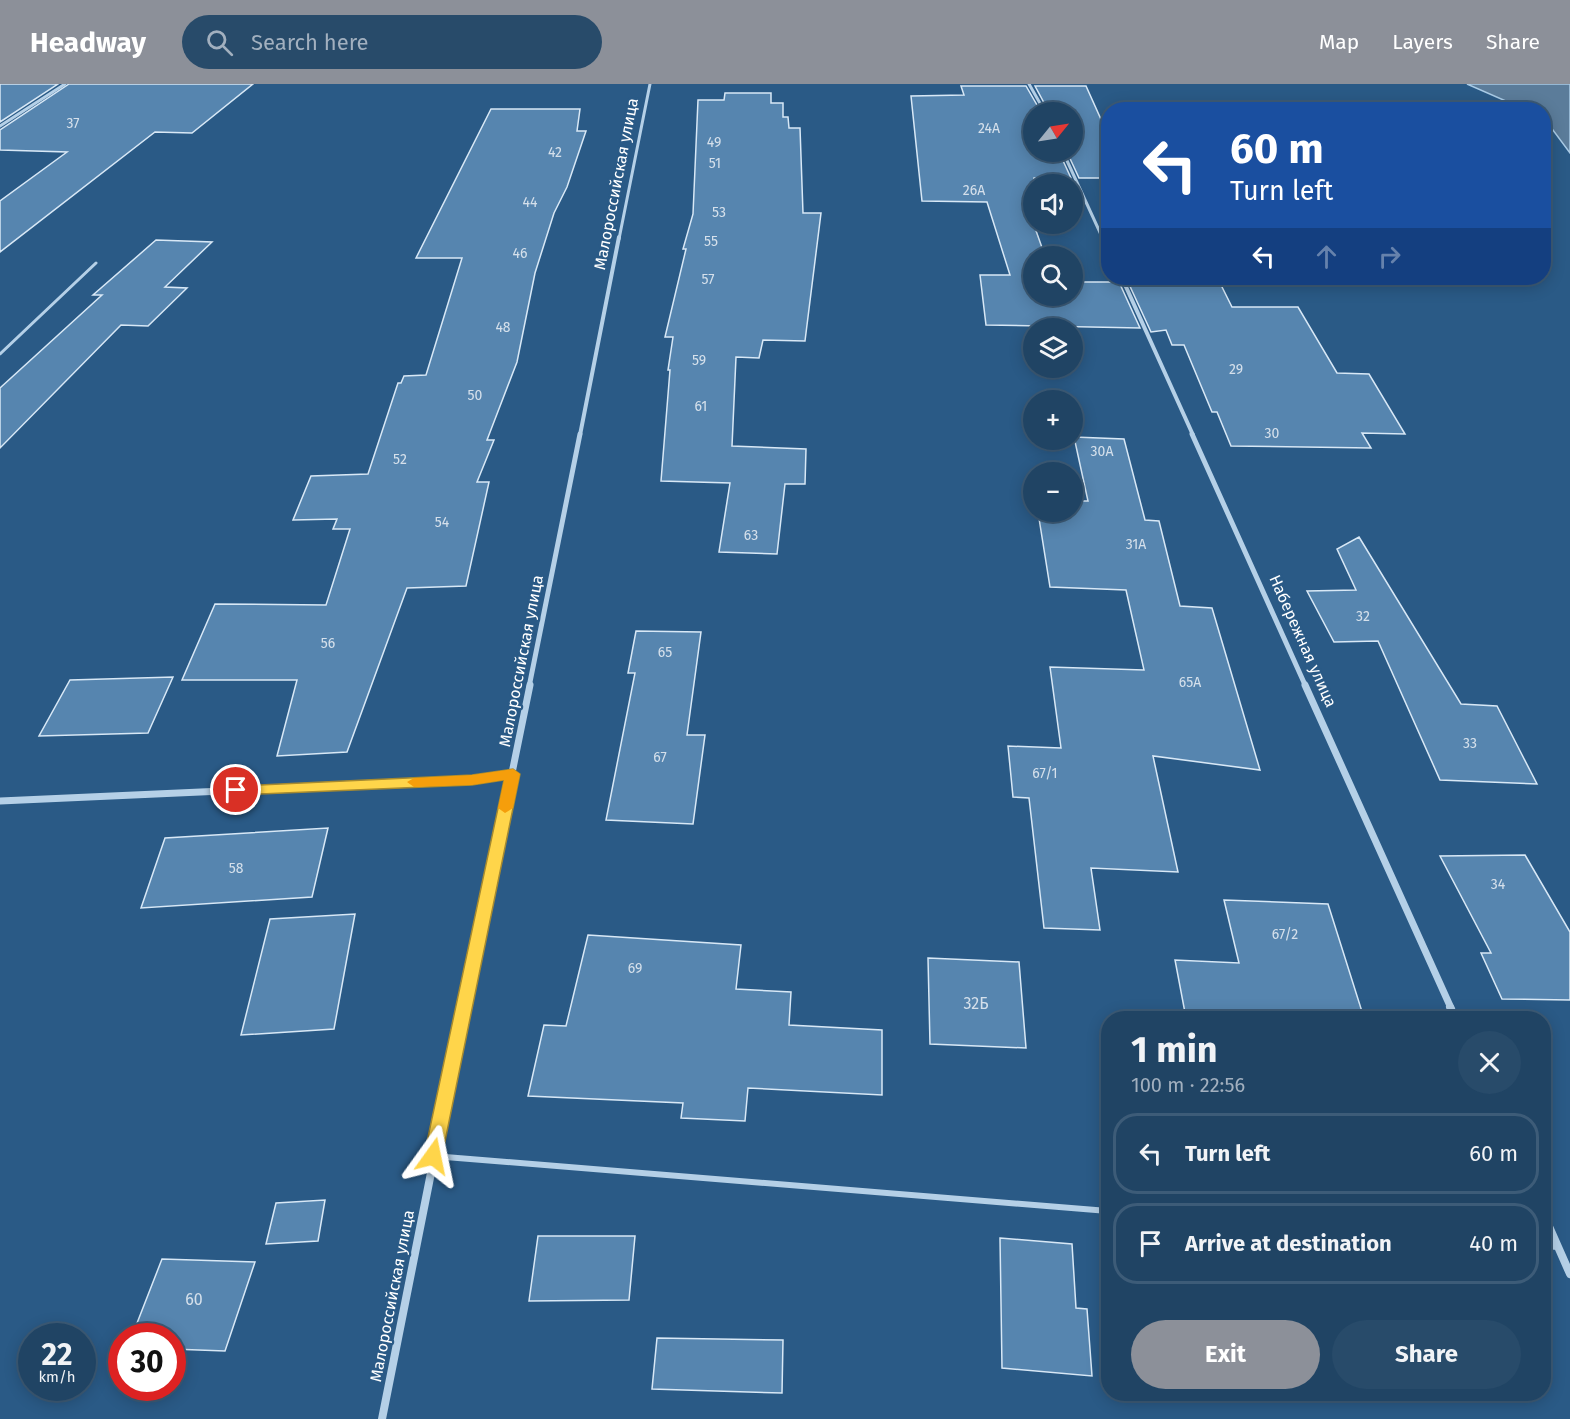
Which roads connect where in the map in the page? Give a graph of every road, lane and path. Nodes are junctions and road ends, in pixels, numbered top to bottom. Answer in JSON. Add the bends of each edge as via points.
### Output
{"nodes":[{"id":1,"x":65,"y":84,"type":"edge"},
{"id":2,"x":650,"y":84,"type":"edge"},
{"id":3,"x":1029,"y":84,"type":"edge"},
{"id":4,"x":1039,"y":102,"type":"edge"},
{"id":5,"x":0,"y":126,"type":"edge"},
{"id":6,"x":1068,"y":162,"type":"edge"},
{"id":7,"x":1101,"y":234,"type":"edge"},
{"id":8,"x":96,"y":263,"type":"dead end"},
{"id":9,"x":1125,"y":285,"type":"edge"},
{"id":10,"x":0,"y":354,"type":"edge"},
{"id":11,"x":513,"y":774,"type":"junction"},
{"id":12,"x":0,"y":801,"type":"edge"},
{"id":13,"x":1452,"y":1011,"type":"edge"},
{"id":14,"x":433,"y":1156,"type":"junction"},
{"id":15,"x":1101,"y":1210,"type":"edge"},
{"id":16,"x":1551,"y":1231,"type":"edge"},
{"id":17,"x":1551,"y":1246,"type":"edge"},
{"id":18,"x":1558,"y":1247,"type":"junction"},
{"id":19,"x":1570,"y":1274,"type":"edge"},
{"id":20,"x":382,"y":1419,"type":"edge"}],
"edges":[{"from":1,"to":5,"type":"street"},
{"from":2,"to":11,"type":"street","name":"Малороссийская улица"},
{"from":3,"to":4,"type":"street"},
{"from":6,"to":7,"type":"street"},
{"from":8,"to":10,"type":"lane"},
{"from":9,"to":13,"type":"street","name":"Набережная улица"},
{"from":11,"to":12,"type":"street","via":[[472,780]]},
{"from":11,"to":14,"type":"street","name":"Малороссийская улица"},
{"from":14,"to":15,"type":"lane"},
{"from":14,"to":20,"type":"street","name":"Малороссийская улица"},
{"from":16,"to":18,"type":"street"},
{"from":17,"to":18,"type":"lane"},
{"from":18,"to":19,"type":"street"}]}
